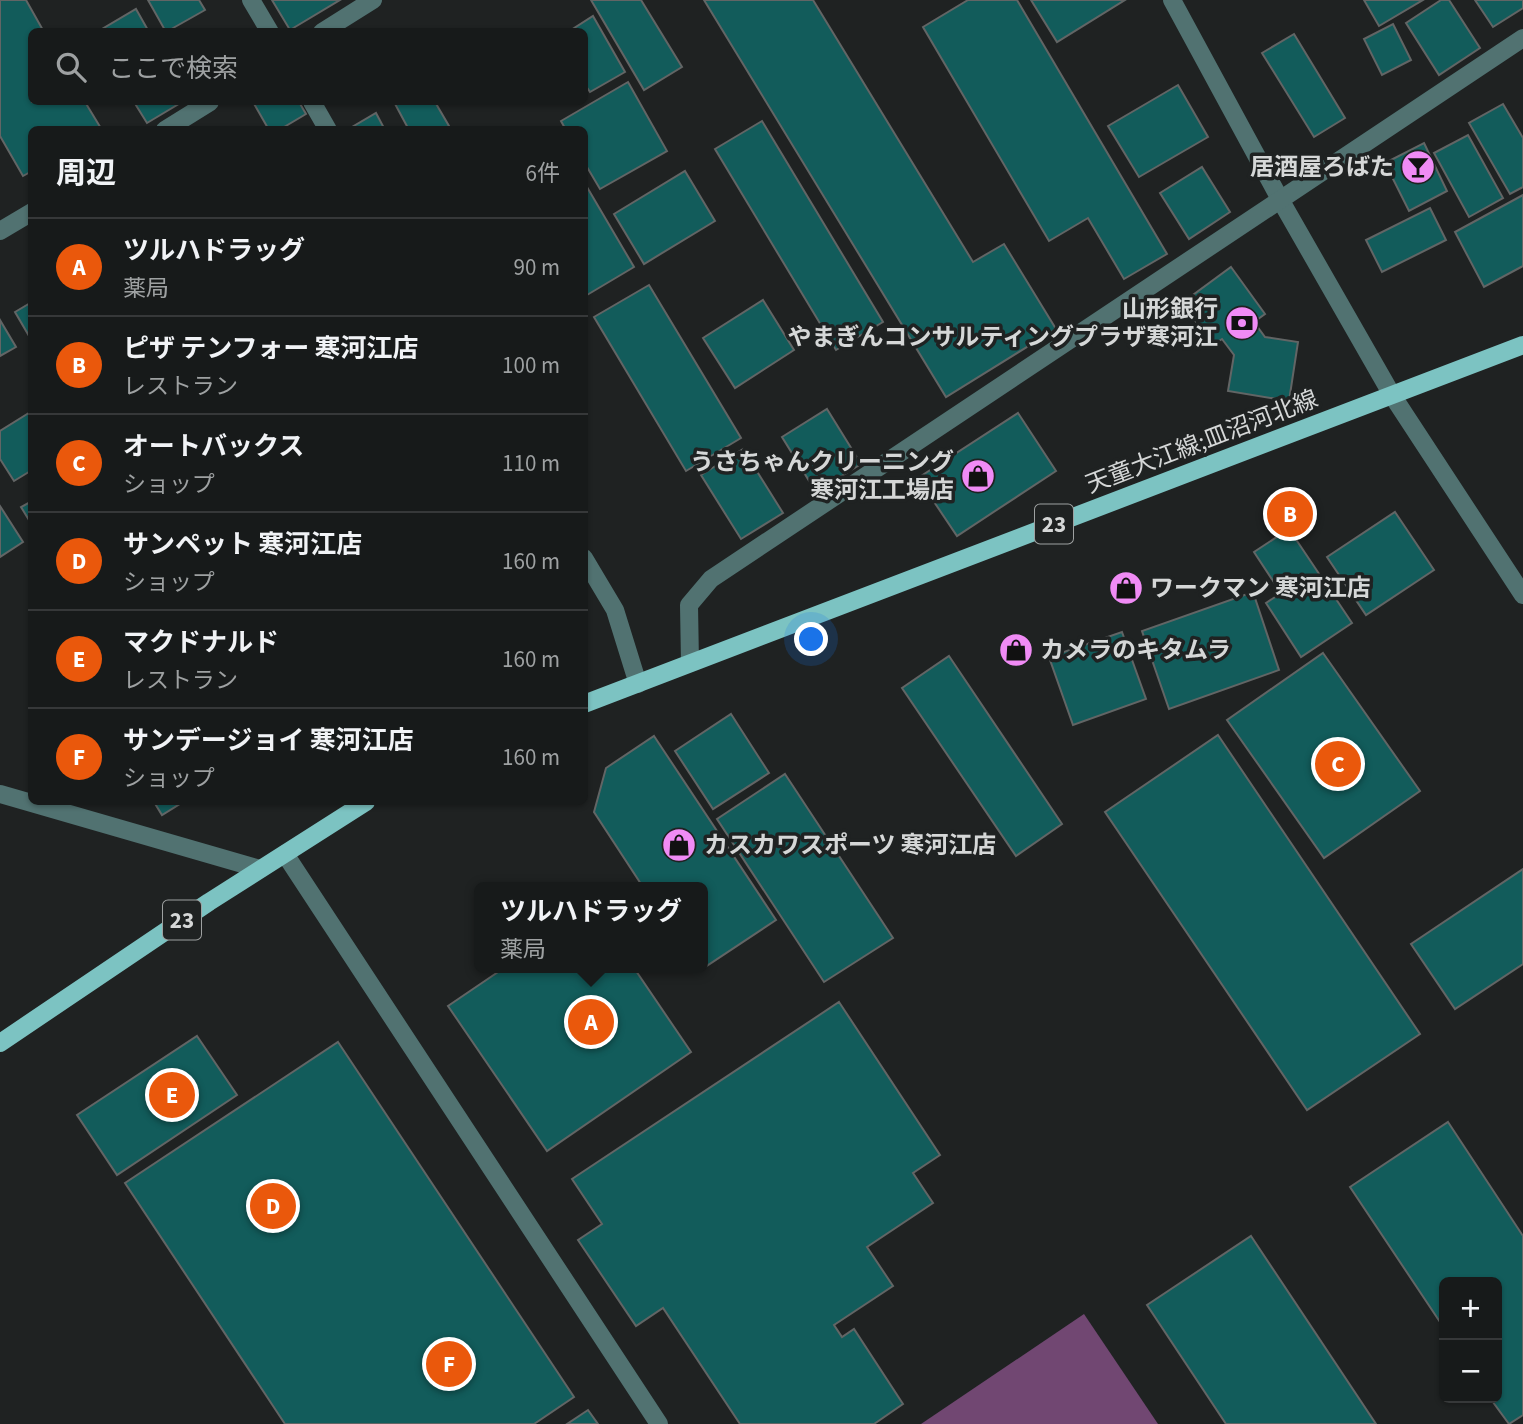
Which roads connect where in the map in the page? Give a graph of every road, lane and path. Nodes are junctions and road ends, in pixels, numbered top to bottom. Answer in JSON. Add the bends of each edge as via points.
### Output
{"nodes":[{"id":1,"x":251,"y":0,"type":"edge"},
{"id":2,"x":372,"y":0,"type":"edge"},
{"id":3,"x":1172,"y":0,"type":"edge"},
{"id":4,"x":268,"y":28,"type":"edge"},
{"id":5,"x":328,"y":28,"type":"edge"},
{"id":6,"x":1523,"y":37,"type":"edge"},
{"id":7,"x":205,"y":105,"type":"edge"},
{"id":8,"x":314,"y":105,"type":"edge"},
{"id":9,"x":171,"y":126,"type":"edge"},
{"id":10,"x":326,"y":126,"type":"edge"},
{"id":11,"x":1281,"y":201,"type":"junction"},
{"id":12,"x":28,"y":214,"type":"edge"},
{"id":13,"x":0,"y":231,"type":"edge"},
{"id":14,"x":1523,"y":345,"type":"edge"},
{"id":15,"x":1392,"y":395,"type":"junction"},
{"id":16,"x":588,"y":565,"type":"edge"},
{"id":17,"x":1523,"y":595,"type":"edge"},
{"id":18,"x":690,"y":663,"type":"junction"},
{"id":19,"x":638,"y":684,"type":"junction"},
{"id":20,"x":588,"y":703,"type":"edge"},
{"id":21,"x":0,"y":794,"type":"edge"},
{"id":22,"x":28,"y":802,"type":"edge"},
{"id":23,"x":38,"y":805,"type":"edge"},
{"id":24,"x":361,"y":805,"type":"edge"},
{"id":25,"x":285,"y":853,"type":"junction"},
{"id":26,"x":260,"y":869,"type":"junction"},
{"id":27,"x":0,"y":1042,"type":"edge"},
{"id":28,"x":659,"y":1424,"type":"edge"}],
"edges":[{"from":1,"to":4,"type":"street"},
{"from":2,"to":5,"type":"street"},
{"from":3,"to":11,"type":"street"},
{"from":6,"to":11,"type":"street"},
{"from":7,"to":9,"type":"street"},
{"from":8,"to":10,"type":"street"},
{"from":11,"to":15,"type":"street"},
{"from":11,"to":18,"type":"street","via":[[711,579],[689,605]]},
{"from":12,"to":13,"type":"street"},
{"from":14,"to":15,"type":"main road","name":"天童大江線;皿沼河北線","number":"23"},
{"from":15,"to":17,"type":"street"},
{"from":15,"to":18,"type":"main road","name":"天童大江線;皿沼河北線","number":"23"},
{"from":16,"to":19,"type":"street","via":[[615,610]]},
{"from":18,"to":19,"type":"main road","name":"天童大江線;皿沼河北線","number":"23"},
{"from":19,"to":20,"type":"main road","name":"天童大江線;皿沼河北線","number":"23"},
{"from":21,"to":22,"type":"street"},
{"from":23,"to":26,"type":"street"},
{"from":24,"to":25,"type":"main road","number":"23"},
{"from":25,"to":26,"type":"main road","number":"23"},
{"from":25,"to":28,"type":"street"},
{"from":26,"to":27,"type":"main road","number":"23"}]}
